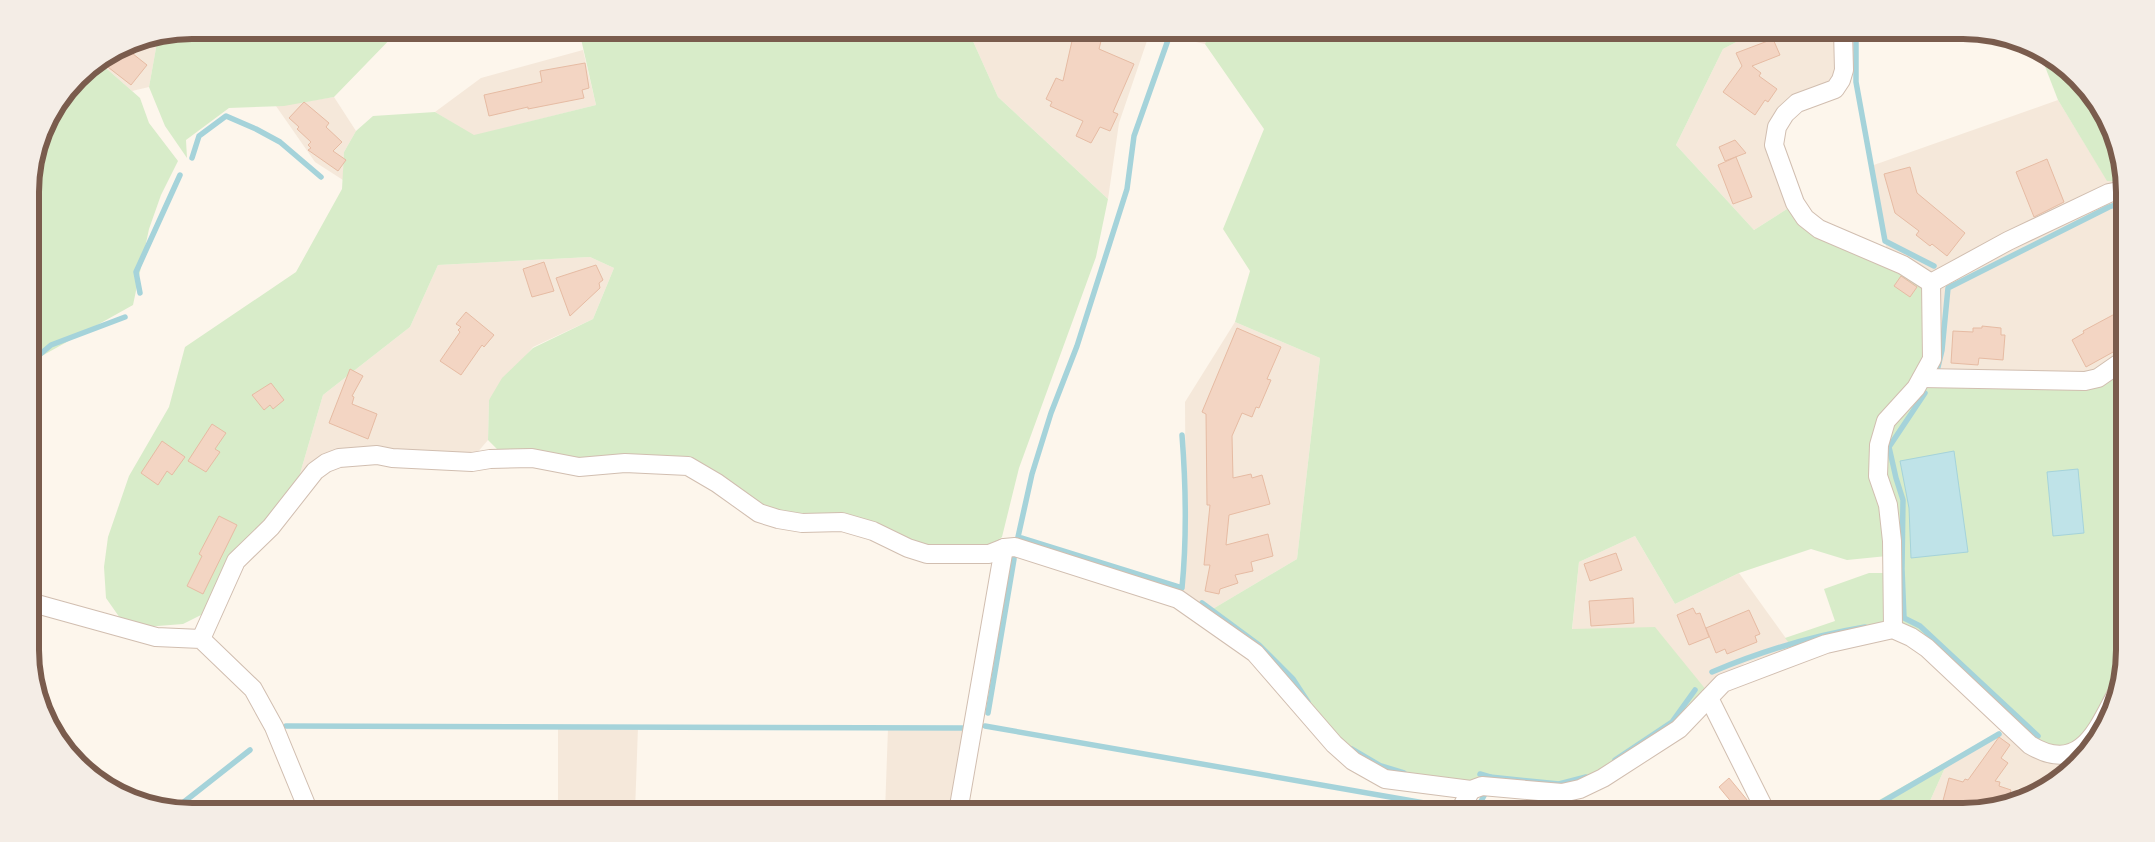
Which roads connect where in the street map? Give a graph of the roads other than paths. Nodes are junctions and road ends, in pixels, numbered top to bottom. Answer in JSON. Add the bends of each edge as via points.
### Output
{"nodes":[{"id":1,"x":1843,"y":39,"type":"edge"},
{"id":2,"x":2116,"y":192,"type":"edge"},
{"id":3,"x":1931,"y":283,"type":"junction"},
{"id":4,"x":2116,"y":366,"type":"edge"},
{"id":5,"x":1922,"y":378,"type":"junction"},
{"id":6,"x":1004,"y":548,"type":"junction"},
{"id":7,"x":39,"y":605,"type":"edge"},
{"id":8,"x":1893,"y":629,"type":"junction"},
{"id":9,"x":201,"y":639,"type":"junction"},
{"id":10,"x":1709,"y":698,"type":"junction"},
{"id":11,"x":2079,"y":749,"type":"edge"},
{"id":12,"x":1482,"y":788,"type":"junction"},
{"id":13,"x":305,"y":803,"type":"edge"},
{"id":14,"x":960,"y":803,"type":"edge"},
{"id":15,"x":1468,"y":803,"type":"edge"},
{"id":16,"x":1762,"y":803,"type":"edge"}],
"edges":[{"from":1,"to":3,"type":"street","via":[[1841,80],[1835,89],[1797,103],[1785,114],[1777,127],[1774,145],[1795,203],[1805,218],[1819,229],[1903,265]]},
{"from":2,"to":3,"type":"street","via":[[2008,241]]},
{"from":3,"to":5,"type":"street","via":[[1932,359]]},
{"from":4,"to":5,"type":"street","via":[[2098,378],[2085,381]]},
{"from":5,"to":8,"type":"street","via":[[1886,422],[1879,445],[1878,476],[1888,506],[1892,541]]},
{"from":6,"to":9,"type":"street","via":[[989,554],[927,554],[842,522],[802,523],[778,519],[758,513],[688,466],[625,463],[579,467],[532,458],[472,462],[377,455],[339,458],[315,471],[271,527],[236,561]]},
{"from":6,"to":12,"type":"street","via":[[1015,547],[1178,599],[1256,653],[1334,744],[1353,761],[1385,779]]},
{"from":6,"to":14,"type":"street"},
{"from":7,"to":9,"type":"street","via":[[156,637]]},
{"from":8,"to":10,"type":"street","via":[[1826,644],[1723,682]]},
{"from":8,"to":11,"type":"street","via":[[1927,648],[2030,745],[2043,753],[2069,756]]},
{"from":9,"to":13,"type":"street","via":[[253,689],[274,727]]},
{"from":10,"to":12,"type":"street","via":[[1680,729],[1603,778],[1580,788],[1562,793]]},
{"from":10,"to":16,"type":"street"},
{"from":12,"to":15,"type":"street"}]}
